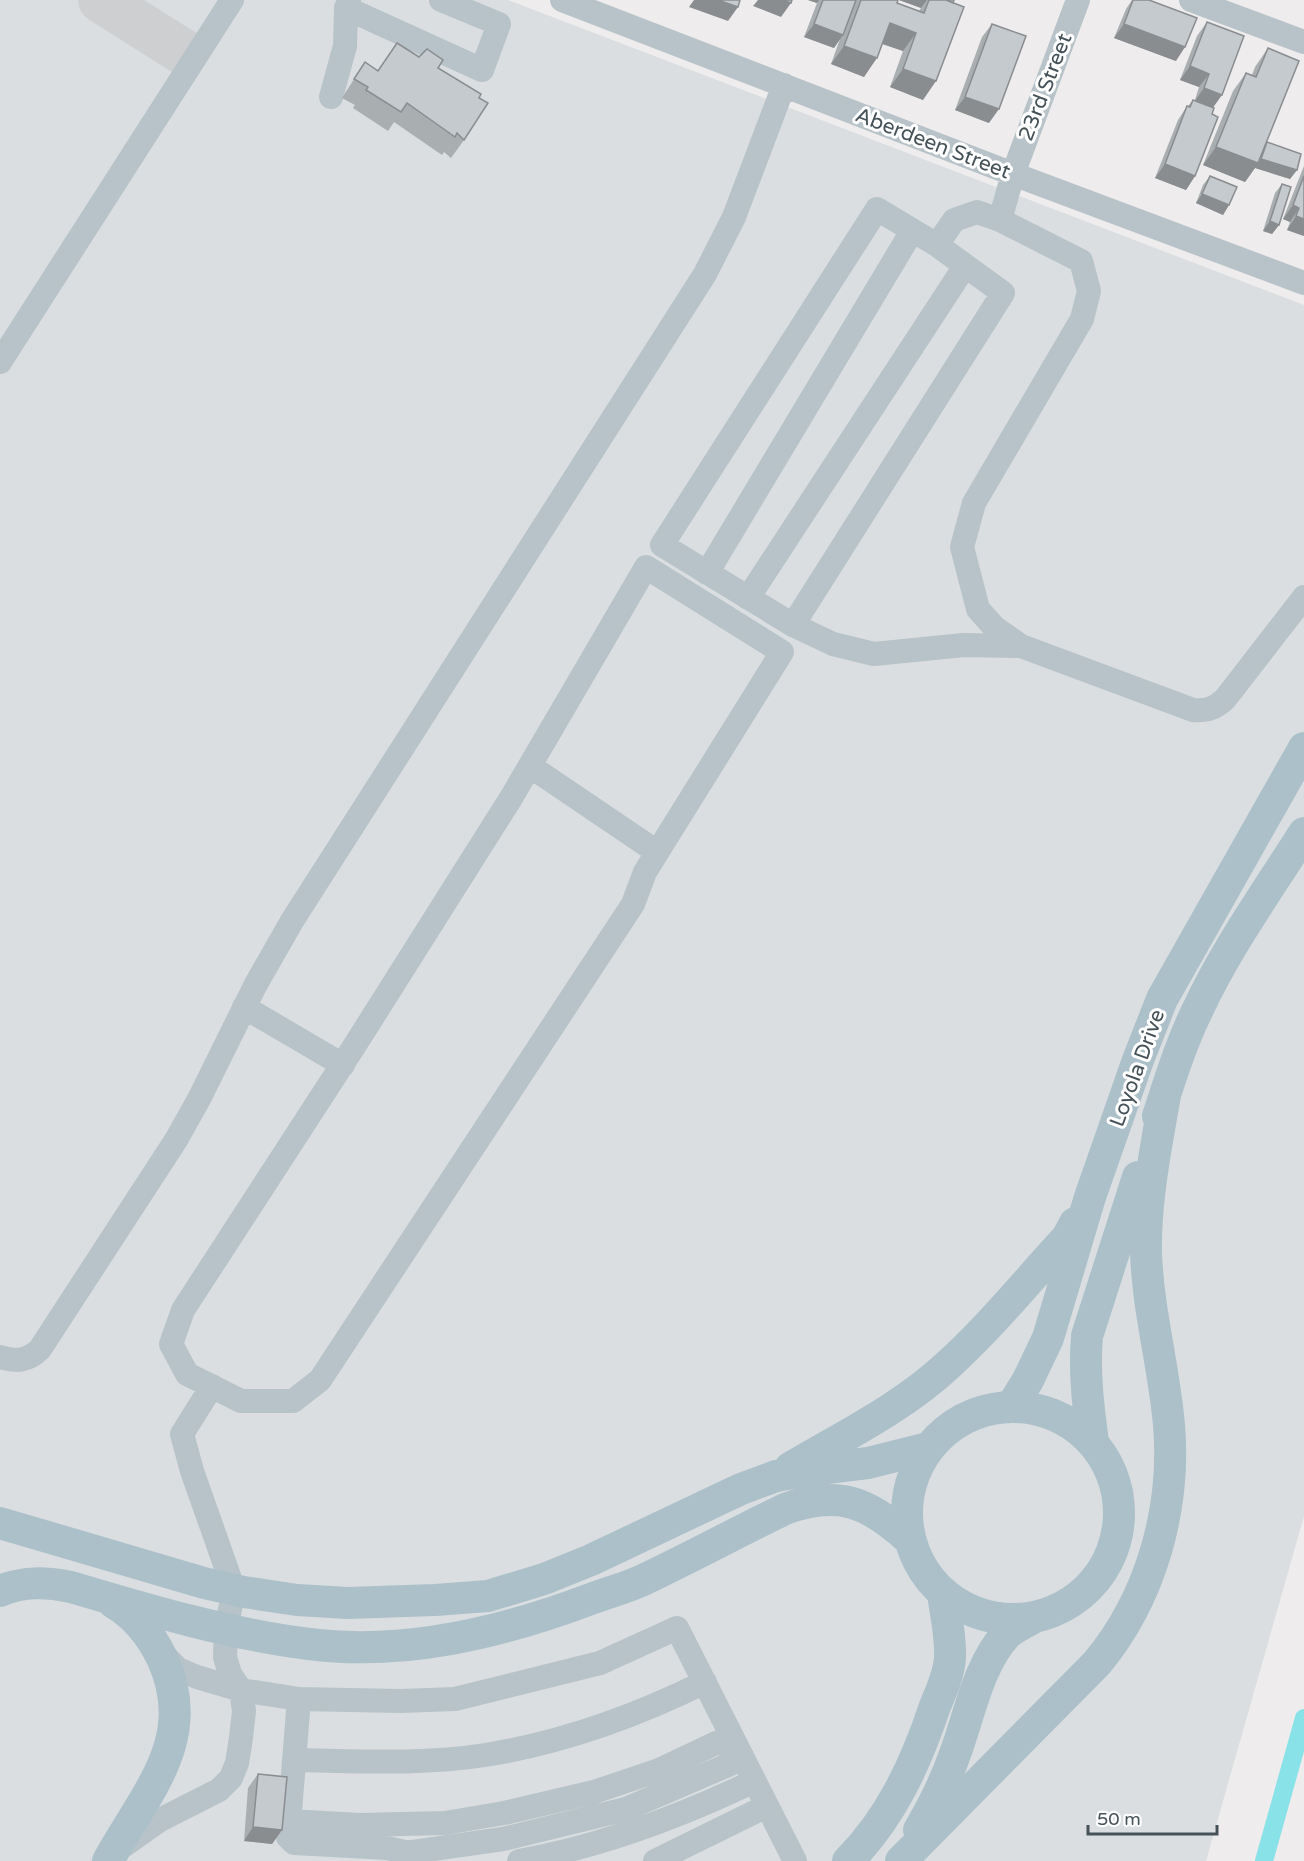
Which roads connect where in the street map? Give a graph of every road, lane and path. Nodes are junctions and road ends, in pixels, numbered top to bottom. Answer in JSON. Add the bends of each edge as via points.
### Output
{"nodes":[{"id":1,"x":232,"y":0,"type":"edge"},
{"id":2,"x":441,"y":0,"type":"edge"},
{"id":3,"x":562,"y":0,"type":"edge"},
{"id":4,"x":1078,"y":0,"type":"edge"},
{"id":5,"x":1191,"y":0,"type":"edge"},
{"id":6,"x":347,"y":4,"type":"edge"},
{"id":7,"x":1304,"y":42,"type":"edge"},
{"id":8,"x":784,"y":86,"type":"junction"},
{"id":9,"x":331,"y":97,"type":"dead end"},
{"id":10,"x":1013,"y":174,"type":"junction"},
{"id":11,"x":1000,"y":220,"type":"junction"},
{"id":12,"x":912,"y":231,"type":"junction"},
{"id":13,"x":937,"y":245,"type":"junction"},
{"id":14,"x":965,"y":266,"type":"junction"},
{"id":15,"x":1304,"y":283,"type":"edge"},
{"id":16,"x":0,"y":362,"type":"edge"},
{"id":17,"x":707,"y":573,"type":"junction"},
{"id":18,"x":748,"y":597,"type":"junction"},
{"id":19,"x":1304,"y":597,"type":"edge"},
{"id":20,"x":794,"y":624,"type":"junction"},
{"id":21,"x":1021,"y":646,"type":"junction"},
{"id":22,"x":1304,"y":748,"type":"edge"},
{"id":23,"x":530,"y":766,"type":"junction"},
{"id":24,"x":1304,"y":832,"type":"edge"},
{"id":25,"x":657,"y":852,"type":"junction"},
{"id":26,"x":244,"y":1007,"type":"junction"},
{"id":27,"x":343,"y":1065,"type":"junction"},
{"id":28,"x":1165,"y":1095,"type":"junction"},
{"id":29,"x":1090,"y":1197,"type":"junction"},
{"id":30,"x":0,"y":1357,"type":"edge"},
{"id":31,"x":212,"y":1386,"type":"junction"},
{"id":32,"x":1012,"y":1406,"type":"junction"},
{"id":33,"x":1093,"y":1442,"type":"junction"},
{"id":34,"x":928,"y":1448,"type":"junction"},
{"id":35,"x":776,"y":1476,"type":"junction"},
{"id":36,"x":0,"y":1523,"type":"edge"},
{"id":37,"x":910,"y":1540,"type":"junction"},
{"id":38,"x":234,"y":1590,"type":"junction"},
{"id":39,"x":0,"y":1591,"type":"edge"},
{"id":40,"x":943,"y":1594,"type":"junction"},
{"id":41,"x":100,"y":1596,"type":"junction"},
{"id":42,"x":1033,"y":1618,"type":"junction"},
{"id":43,"x":226,"y":1629,"type":"junction"},
{"id":44,"x":157,"y":1648,"type":"junction"},
{"id":45,"x":705,"y":1682,"type":"junction"},
{"id":46,"x":241,"y":1690,"type":"junction"},
{"id":47,"x":299,"y":1699,"type":"junction"},
{"id":48,"x":294,"y":1760,"type":"junction"},
{"id":49,"x":735,"y":1762,"type":"junction"},
{"id":50,"x":746,"y":1785,"type":"junction"},
{"id":51,"x":763,"y":1809,"type":"junction"},
{"id":52,"x":289,"y":1821,"type":"junction"},
{"id":53,"x":406,"y":1853,"type":"junction"},
{"id":54,"x":109,"y":1858,"type":"edge"},
{"id":55,"x":652,"y":1860,"type":"edge"},
{"id":56,"x":440,"y":1861,"type":"edge"},
{"id":57,"x":519,"y":1861,"type":"edge"},
{"id":58,"x":795,"y":1861,"type":"edge"},
{"id":59,"x":849,"y":1861,"type":"edge"},
{"id":60,"x":900,"y":1861,"type":"edge"}],
"edges":[{"from":1,"to":16,"type":"street"},
{"from":2,"to":6,"type":"street","via":[[499,24],[482,70]]},
{"from":3,"to":8,"type":"street","name":"Aberdeen Street"},
{"from":4,"to":10,"type":"street","name":"23rd Street"},
{"from":5,"to":7,"type":"street"},
{"from":6,"to":9,"type":"street","via":[[345,46]]},
{"from":8,"to":10,"type":"street","name":"Aberdeen Street"},
{"from":8,"to":26,"type":"street","via":[[734,217],[705,274],[292,921]]},
{"from":10,"to":11,"type":"street","name":"23rd Street"},
{"from":10,"to":15,"type":"street","name":"Aberdeen Street"},
{"from":11,"to":13,"type":"street","via":[[977,212],[954,220]]},
{"from":11,"to":21,"type":"street","via":[[1081,261],[1089,291],[1082,318],[974,503],[962,547],[978,609],[994,627]]},
{"from":12,"to":13,"type":"street"},
{"from":12,"to":17,"type":"street"},
{"from":12,"to":17,"type":"street","via":[[877,209],[662,545]]},
{"from":13,"to":14,"type":"street"},
{"from":14,"to":18,"type":"street"},
{"from":14,"to":20,"type":"street","via":[[1004,293]]},
{"from":17,"to":18,"type":"street"},
{"from":18,"to":20,"type":"street"},
{"from":19,"to":21,"type":"street","via":[[1225,699],[1204,711]]},
{"from":20,"to":21,"type":"street","via":[[833,644],[874,654],[964,645]]},
{"from":22,"to":29,"type":"main road","name":"Loyola Drive","via":[[1162,999]]},
{"from":23,"to":25,"type":"street"},
{"from":23,"to":25,"type":"street","via":[[646,567],[782,652]]},
{"from":23,"to":27,"type":"street"},
{"from":24,"to":28,"type":"main road","name":"Loyola Drive","via":[[1198,1008]]},
{"from":25,"to":31,"type":"street","via":[[633,904],[320,1380],[293,1401],[241,1401]]},
{"from":26,"to":27,"type":"street"},
{"from":26,"to":30,"type":"street","via":[[223,1055],[176,1140],[40,1349],[31,1358],[13,1361]]},
{"from":27,"to":31,"type":"street","via":[[183,1310],[171,1344],[187,1374]]},
{"from":28,"to":33,"type":"main road","name":"Loyola Drive","via":[[1087,1336],[1086,1397]]},
{"from":28,"to":60,"type":"main road","via":[[1149,1192],[1146,1253],[1168,1424],[1169,1485],[1149,1572],[1125,1622],[1102,1656]]},
{"from":29,"to":32,"type":"main road","name":"Loyola Drive","via":[[1048,1338],[1034,1371]]},
{"from":29,"to":35,"type":"main road","via":[[1067,1238],[947,1366],[899,1404]]},
{"from":31,"to":38,"type":"street","via":[[182,1434]]},
{"from":32,"to":33,"type":"main road","via":[[1042,1410],[1070,1422]]},
{"from":32,"to":34,"type":"main road","via":[[980,1411],[952,1426]]},
{"from":33,"to":42,"type":"main road","via":[[1111,1468],[1119,1499],[1119,1532],[1108,1562],[1089,1588],[1064,1608]]},
{"from":34,"to":35,"type":"main road","via":[[868,1463]]},
{"from":34,"to":37,"type":"main road","via":[[913,1476],[907,1508]]},
{"from":35,"to":38,"type":"main road","via":[[544,1580],[488,1596],[348,1603]]},
{"from":36,"to":38,"type":"main road"},
{"from":37,"to":40,"type":"main road","via":[[922,1570]]},
{"from":37,"to":43,"type":"main road","via":[[875,1512],[856,1504],[813,1500],[785,1509],[642,1580],[533,1619],[471,1636],[342,1647]]},
{"from":38,"to":43,"type":"street"},
{"from":39,"to":41,"type":"main road","via":[[48,1583]]},
{"from":40,"to":42,"type":"main road","via":[[970,1611],[1001,1620]]},
{"from":40,"to":59,"type":"main road","via":[[950,1659],[926,1734],[902,1788]]},
{"from":41,"to":43,"type":"main road"},
{"from":41,"to":44,"type":"main road","via":[[127,1611]]},
{"from":42,"to":60,"type":"main road","via":[[1007,1634],[996,1648],[940,1791]]},
{"from":43,"to":46,"type":"street","via":[[227,1666]]},
{"from":44,"to":46,"type":"street","via":[[178,1669]]},
{"from":44,"to":54,"type":"main road","via":[[171,1677],[176,1725],[143,1804]]},
{"from":45,"to":47,"type":"street","via":[[677,1628],[600,1663],[455,1699]]},
{"from":45,"to":48,"type":"street","via":[[665,1702],[554,1740],[484,1755],[402,1762]]},
{"from":45,"to":51,"type":"street"},
{"from":46,"to":47,"type":"street"},
{"from":46,"to":54,"type":"street","via":[[241,1738],[231,1778],[219,1790],[138,1834]]},
{"from":47,"to":48,"type":"street"},
{"from":48,"to":52,"type":"street"},
{"from":49,"to":50,"type":"street"},
{"from":49,"to":52,"type":"street","via":[[728,1746],[716,1743],[659,1770],[594,1792],[445,1822],[360,1825]]},
{"from":49,"to":53,"type":"street","via":[[626,1809],[503,1839]]},
{"from":50,"to":51,"type":"street"},
{"from":50,"to":57,"type":"street","via":[[694,1810],[631,1833]]},
{"from":51,"to":55,"type":"street"},
{"from":51,"to":58,"type":"street"},
{"from":52,"to":53,"type":"street","via":[[288,1837],[294,1843],[387,1848]]},
{"from":53,"to":56,"type":"street"}]}
